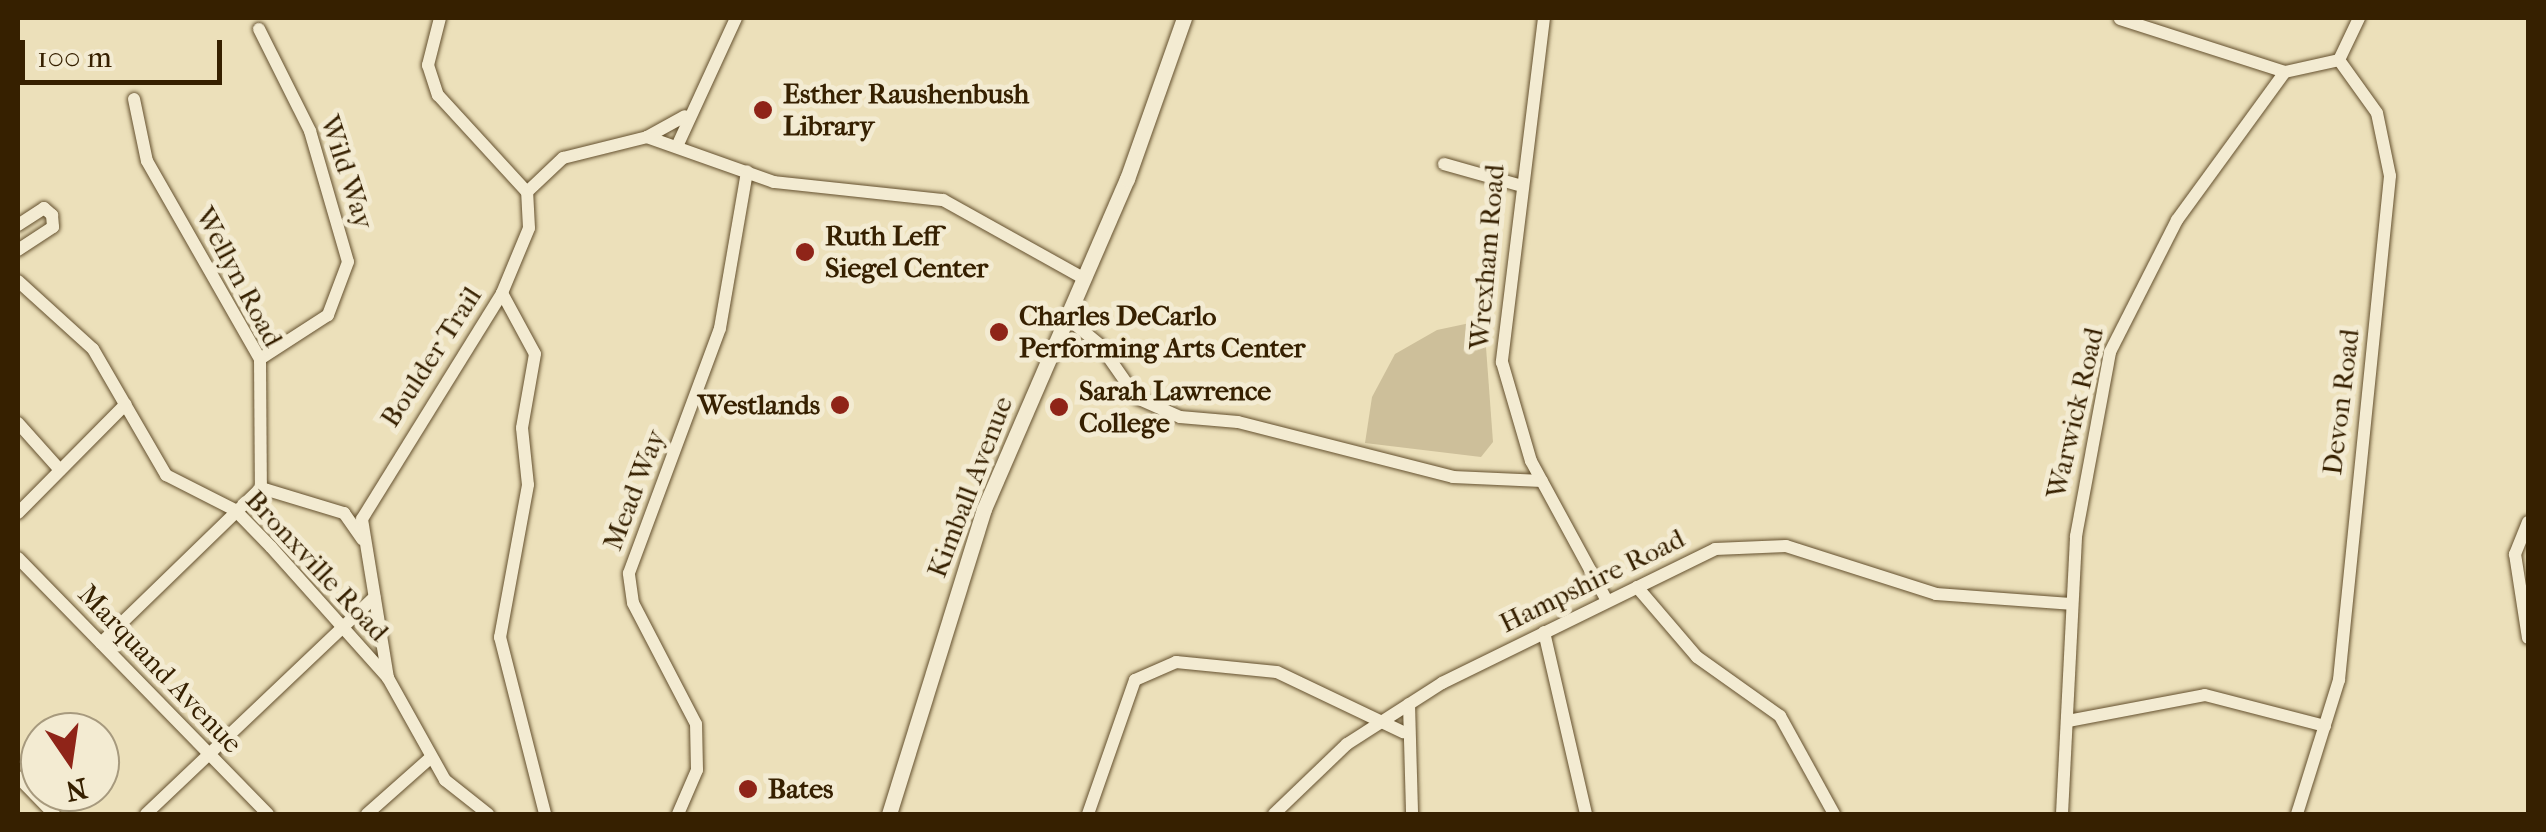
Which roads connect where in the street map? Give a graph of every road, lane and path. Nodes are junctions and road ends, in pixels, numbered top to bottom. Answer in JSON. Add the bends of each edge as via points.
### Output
{"nodes":[{"id":1,"x":440,"y":18,"type":"edge"},
{"id":2,"x":736,"y":18,"type":"edge"},
{"id":3,"x":1184,"y":18,"type":"edge"},
{"id":4,"x":1544,"y":18,"type":"edge"},
{"id":5,"x":2120,"y":18,"type":"edge"},
{"id":6,"x":2360,"y":18,"type":"edge"},
{"id":7,"x":260,"y":29,"type":"dead end"},
{"id":8,"x":2338,"y":60,"type":"junction"},
{"id":9,"x":2285,"y":72,"type":"junction"},
{"id":10,"x":134,"y":99,"type":"dead end"},
{"id":11,"x":685,"y":116,"type":"junction"},
{"id":12,"x":648,"y":137,"type":"junction"},
{"id":13,"x":679,"y":142,"type":"junction"},
{"id":14,"x":1444,"y":164,"type":"dead end"},
{"id":15,"x":747,"y":170,"type":"junction"},
{"id":16,"x":1518,"y":185,"type":"junction"},
{"id":17,"x":527,"y":192,"type":"junction"},
{"id":18,"x":18,"y":225,"type":"edge"},
{"id":19,"x":18,"y":250,"type":"edge"},
{"id":20,"x":1084,"y":278,"type":"junction"},
{"id":21,"x":18,"y":281,"type":"edge"},
{"id":22,"x":502,"y":293,"type":"junction"},
{"id":23,"x":1066,"y":317,"type":"junction"},
{"id":24,"x":260,"y":359,"type":"junction"},
{"id":25,"x":126,"y":404,"type":"junction"},
{"id":26,"x":18,"y":423,"type":"edge"},
{"id":27,"x":60,"y":470,"type":"junction"},
{"id":28,"x":1542,"y":481,"type":"junction"},
{"id":29,"x":261,"y":488,"type":"junction"},
{"id":30,"x":236,"y":510,"type":"junction"},
{"id":31,"x":18,"y":512,"type":"edge"},
{"id":32,"x":2528,"y":522,"type":"edge"},
{"id":33,"x":372,"y":554,"type":"junction"},
{"id":34,"x":18,"y":558,"type":"edge"},
{"id":35,"x":1637,"y":587,"type":"junction"},
{"id":36,"x":375,"y":597,"type":"junction"},
{"id":37,"x":1606,"y":599,"type":"junction"},
{"id":38,"x":2072,"y":604,"type":"junction"},
{"id":39,"x":342,"y":628,"type":"junction"},
{"id":40,"x":1544,"y":632,"type":"junction"},
{"id":41,"x":2528,"y":638,"type":"edge"},
{"id":42,"x":101,"y":644,"type":"junction"},
{"id":43,"x":388,"y":678,"type":"junction"},
{"id":44,"x":1409,"y":704,"type":"junction"},
{"id":45,"x":1382,"y":720,"type":"junction"},
{"id":46,"x":2068,"y":721,"type":"junction"},
{"id":47,"x":2326,"y":726,"type":"junction"},
{"id":48,"x":1403,"y":732,"type":"junction"},
{"id":49,"x":208,"y":754,"type":"junction"},
{"id":50,"x":429,"y":760,"type":"junction"},
{"id":51,"x":18,"y":777,"type":"edge"},
{"id":52,"x":54,"y":814,"type":"edge"},
{"id":53,"x":146,"y":814,"type":"edge"},
{"id":54,"x":268,"y":814,"type":"edge"},
{"id":55,"x":367,"y":814,"type":"edge"},
{"id":56,"x":488,"y":814,"type":"edge"},
{"id":57,"x":545,"y":814,"type":"edge"},
{"id":58,"x":678,"y":814,"type":"edge"},
{"id":59,"x":890,"y":814,"type":"edge"},
{"id":60,"x":1088,"y":814,"type":"edge"},
{"id":61,"x":1274,"y":814,"type":"edge"},
{"id":62,"x":1412,"y":814,"type":"edge"},
{"id":63,"x":1586,"y":814,"type":"edge"},
{"id":64,"x":1834,"y":814,"type":"edge"},
{"id":65,"x":2062,"y":814,"type":"edge"},
{"id":66,"x":2297,"y":814,"type":"edge"}],
"edges":[{"from":1,"to":17,"type":"street","via":[[428,65],[438,95]]},
{"from":2,"to":11,"type":"street"},
{"from":3,"to":20,"type":"street","name":"Kimball Avenue"},
{"from":4,"to":16,"type":"street","name":"Wrexham Road"},
{"from":5,"to":9,"type":"street"},
{"from":6,"to":8,"type":"street"},
{"from":7,"to":24,"type":"street","name":"Wild Way","via":[[310,130],[348,262],[328,315]]},
{"from":8,"to":9,"type":"street"},
{"from":8,"to":47,"type":"street","name":"Devon Road","via":[[2378,113],[2390,207],[2339,680]]},
{"from":9,"to":38,"type":"street","name":"Warwick Road","via":[[2177,220],[2124,315],[2081,490]]},
{"from":10,"to":24,"type":"street","name":"Wellyn Road","via":[[147,161]]},
{"from":11,"to":12,"type":"street"},
{"from":11,"to":13,"type":"street"},
{"from":12,"to":13,"type":"street"},
{"from":12,"to":17,"type":"street","via":[[586,146]]},
{"from":13,"to":15,"type":"street"},
{"from":14,"to":16,"type":"street"},
{"from":15,"to":20,"type":"street","via":[[824,190],[943,200]]},
{"from":15,"to":58,"type":"street","name":"Mead Way","via":[[720,328],[629,572],[634,603],[696,724],[698,770]]},
{"from":16,"to":28,"type":"street","name":"Wrexham Road","via":[[1502,362]]},
{"from":17,"to":22,"type":"street","name":"Boulder Trail","via":[[528,228]]},
{"from":18,"to":19,"type":"street","via":[[44,208],[52,215],[52,227]]},
{"from":20,"to":23,"type":"street","name":"Kimball Avenue"},
{"from":21,"to":25,"type":"street","name":"Bronxville Road","via":[[94,348]]},
{"from":22,"to":33,"type":"street","name":"Boulder Trail","via":[[365,510]]},
{"from":22,"to":57,"type":"street","via":[[535,354],[522,428],[528,485],[500,637]]},
{"from":23,"to":28,"type":"street","via":[[1100,345],[1136,398],[1180,417],[1238,422],[1453,477]]},
{"from":23,"to":59,"type":"street","name":"Kimball Avenue","via":[[984,509]]},
{"from":24,"to":29,"type":"street","name":"Wellyn Road"},
{"from":25,"to":27,"type":"street"},
{"from":25,"to":30,"type":"street","name":"Bronxville Road","via":[[166,474]]},
{"from":26,"to":27,"type":"street"},
{"from":27,"to":31,"type":"street"},
{"from":28,"to":37,"type":"street","name":"Wrexham Road"},
{"from":29,"to":30,"type":"street"},
{"from":29,"to":33,"type":"street","via":[[344,513]]},
{"from":30,"to":39,"type":"street","name":"Bronxville Road"},
{"from":30,"to":42,"type":"street"},
{"from":32,"to":41,"type":"street","via":[[2514,554]]},
{"from":33,"to":36,"type":"street","name":"Boulder Trail"},
{"from":34,"to":42,"type":"street","name":"Marquand Avenue"},
{"from":35,"to":37,"type":"street","name":"Hampshire Road"},
{"from":35,"to":38,"type":"street","name":"Hampshire Road","via":[[1684,559],[1759,544],[1840,558],[1936,594]]},
{"from":35,"to":64,"type":"street","via":[[1697,657],[1780,716]]},
{"from":36,"to":39,"type":"street"},
{"from":36,"to":43,"type":"street","name":"Boulder Trail"},
{"from":37,"to":40,"type":"street","name":"Hampshire Road"},
{"from":38,"to":46,"type":"street","name":"Warwick Road"},
{"from":39,"to":43,"type":"street","name":"Bronxville Road"},
{"from":39,"to":49,"type":"street"},
{"from":40,"to":44,"type":"street","name":"Hampshire Road"},
{"from":40,"to":63,"type":"street"},
{"from":42,"to":49,"type":"street","name":"Marquand Avenue"},
{"from":43,"to":50,"type":"street","name":"Bronxville Road"},
{"from":44,"to":45,"type":"street","name":"Hampshire Road"},
{"from":44,"to":48,"type":"street"},
{"from":45,"to":48,"type":"street"},
{"from":45,"to":60,"type":"street","via":[[1277,672],[1176,662],[1135,680]]},
{"from":45,"to":61,"type":"street","name":"Hampshire Road"},
{"from":46,"to":47,"type":"street","via":[[2204,695]]},
{"from":46,"to":65,"type":"street","name":"Warwick Road"},
{"from":47,"to":66,"type":"street","name":"Devon Road"},
{"from":48,"to":62,"type":"street"},
{"from":49,"to":53,"type":"street"},
{"from":49,"to":54,"type":"street","name":"Marquand Avenue"},
{"from":50,"to":55,"type":"street"},
{"from":50,"to":56,"type":"street","name":"Bronxville Road"},
{"from":51,"to":52,"type":"street"}]}
